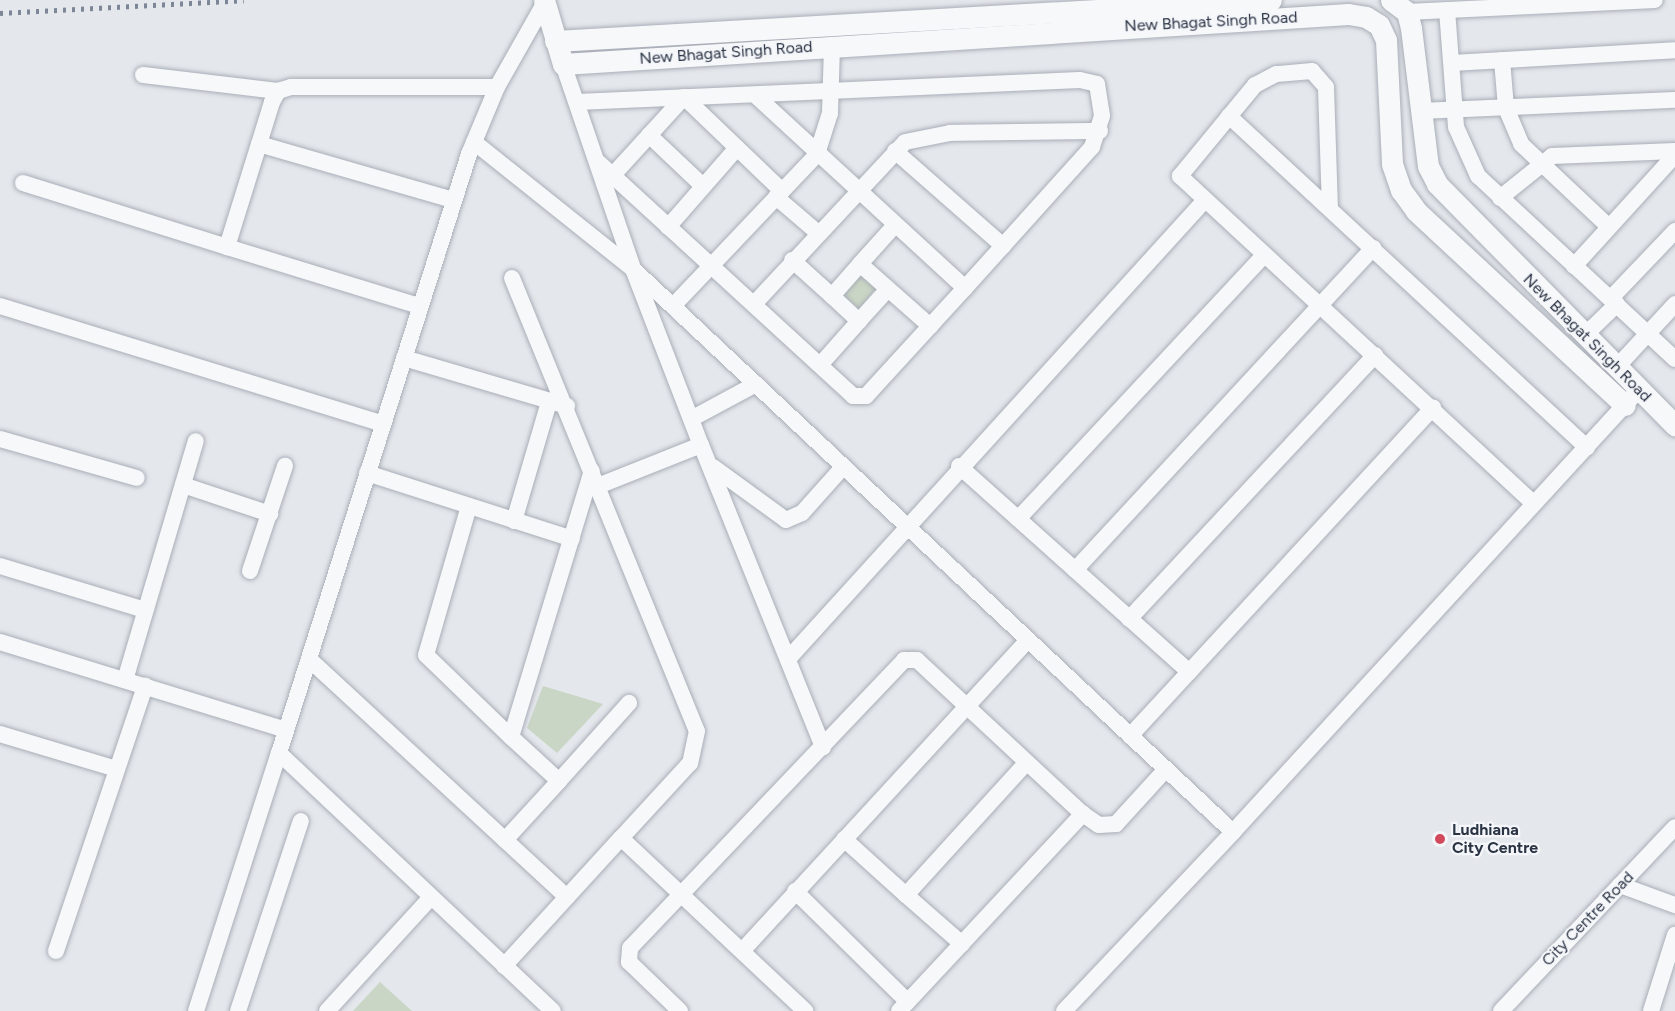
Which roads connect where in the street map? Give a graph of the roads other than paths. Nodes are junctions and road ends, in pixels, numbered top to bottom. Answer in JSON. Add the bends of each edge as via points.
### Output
{"nodes":[{"id":1,"x":1271,"y":0,"type":"edge"},
{"id":2,"x":1655,"y":0,"type":"edge"},
{"id":3,"x":544,"y":2,"type":"edge"},
{"id":4,"x":1399,"y":6,"type":"edge"},
{"id":5,"x":1448,"y":10,"type":"junction"},
{"id":6,"x":555,"y":42,"type":"junction"},
{"id":7,"x":832,"y":45,"type":"junction"},
{"id":8,"x":1675,"y":50,"type":"edge"},
{"id":9,"x":1502,"y":60,"type":"junction"},
{"id":10,"x":1452,"y":63,"type":"junction"},
{"id":11,"x":563,"y":64,"type":"junction"},
{"id":12,"x":143,"y":75,"type":"dead end"},
{"id":13,"x":497,"y":87,"type":"junction"},
{"id":14,"x":278,"y":91,"type":"junction"},
{"id":15,"x":831,"y":92,"type":"junction"},
{"id":16,"x":754,"y":95,"type":"junction"},
{"id":17,"x":684,"y":97,"type":"junction"},
{"id":18,"x":1675,"y":100,"type":"edge"},
{"id":19,"x":577,"y":102,"type":"junction"},
{"id":20,"x":1506,"y":108,"type":"junction"},
{"id":21,"x":1455,"y":110,"type":"junction"},
{"id":22,"x":1420,"y":111,"type":"junction"},
{"id":23,"x":1229,"y":116,"type":"junction"},
{"id":24,"x":1100,"y":131,"type":"junction"},
{"id":25,"x":649,"y":135,"type":"junction"},
{"id":26,"x":474,"y":142,"type":"junction"},
{"id":27,"x":259,"y":144,"type":"junction"},
{"id":28,"x":737,"y":148,"type":"junction"},
{"id":29,"x":895,"y":150,"type":"junction"},
{"id":30,"x":1675,"y":153,"type":"edge"},
{"id":31,"x":817,"y":154,"type":"junction"},
{"id":32,"x":599,"y":162,"type":"junction"},
{"id":33,"x":1538,"y":164,"type":"junction"},
{"id":34,"x":613,"y":175,"type":"junction"},
{"id":35,"x":23,"y":183,"type":"dead end"},
{"id":36,"x":704,"y":186,"type":"junction"},
{"id":37,"x":858,"y":190,"type":"junction"},
{"id":38,"x":779,"y":194,"type":"junction"},
{"id":39,"x":1500,"y":198,"type":"junction"},
{"id":40,"x":453,"y":200,"type":"junction"},
{"id":41,"x":1204,"y":201,"type":"junction"},
{"id":42,"x":1330,"y":209,"type":"junction"},
{"id":43,"x":895,"y":225,"type":"junction"},
{"id":44,"x":668,"y":227,"type":"junction"},
{"id":45,"x":1609,"y":227,"type":"junction"},
{"id":46,"x":1675,"y":231,"type":"edge"},
{"id":47,"x":818,"y":233,"type":"junction"},
{"id":48,"x":1003,"y":246,"type":"junction"},
{"id":49,"x":227,"y":247,"type":"junction"},
{"id":50,"x":1373,"y":248,"type":"junction"},
{"id":51,"x":1264,"y":255,"type":"junction"},
{"id":52,"x":792,"y":260,"type":"junction"},
{"id":53,"x":860,"y":264,"type":"junction"},
{"id":54,"x":710,"y":266,"type":"junction"},
{"id":55,"x":1574,"y":266,"type":"junction"},
{"id":56,"x":633,"y":269,"type":"junction"},
{"id":57,"x":512,"y":278,"type":"dead end"},
{"id":58,"x":965,"y":288,"type":"junction"},
{"id":59,"x":888,"y":289,"type":"junction"},
{"id":60,"x":832,"y":296,"type":"junction"},
{"id":61,"x":1614,"y":301,"type":"junction"},
{"id":62,"x":754,"y":304,"type":"junction"},
{"id":63,"x":1675,"y":304,"type":"edge"},
{"id":64,"x":1320,"y":305,"type":"junction"},
{"id":65,"x":0,"y":306,"type":"edge"},
{"id":66,"x":419,"y":306,"type":"junction"},
{"id":67,"x":673,"y":306,"type":"junction"},
{"id":68,"x":858,"y":321,"type":"junction"},
{"id":69,"x":930,"y":326,"type":"junction"},
{"id":70,"x":1648,"y":334,"type":"junction"},
{"id":71,"x":1584,"y":336,"type":"junction"},
{"id":72,"x":1375,"y":355,"type":"junction"},
{"id":73,"x":404,"y":358,"type":"junction"},
{"id":74,"x":1675,"y":359,"type":"edge"},
{"id":75,"x":820,"y":365,"type":"junction"},
{"id":76,"x":1616,"y":368,"type":"junction"},
{"id":77,"x":756,"y":384,"type":"junction"},
{"id":78,"x":1632,"y":398,"type":"junction"},
{"id":79,"x":549,"y":402,"type":"junction"},
{"id":80,"x":567,"y":406,"type":"junction"},
{"id":81,"x":1433,"y":408,"type":"junction"},
{"id":82,"x":691,"y":419,"type":"junction"},
{"id":83,"x":382,"y":424,"type":"junction"},
{"id":84,"x":1675,"y":424,"type":"edge"},
{"id":85,"x":0,"y":440,"type":"edge"},
{"id":86,"x":196,"y":441,"type":"dead end"},
{"id":87,"x":701,"y":446,"type":"junction"},
{"id":88,"x":1587,"y":447,"type":"junction"},
{"id":89,"x":285,"y":466,"type":"dead end"},
{"id":90,"x":959,"y":466,"type":"junction"},
{"id":91,"x":713,"y":467,"type":"junction"},
{"id":92,"x":843,"y":467,"type":"junction"},
{"id":93,"x":367,"y":473,"type":"junction"},
{"id":94,"x":137,"y":478,"type":"dead end"},
{"id":95,"x":595,"y":479,"type":"junction"},
{"id":96,"x":183,"y":485,"type":"junction"},
{"id":97,"x":1532,"y":502,"type":"junction"},
{"id":98,"x":469,"y":506,"type":"junction"},
{"id":99,"x":270,"y":514,"type":"junction"},
{"id":100,"x":1018,"y":519,"type":"junction"},
{"id":101,"x":514,"y":521,"type":"junction"},
{"id":102,"x":905,"y":524,"type":"junction"},
{"id":103,"x":572,"y":539,"type":"junction"},
{"id":104,"x":0,"y":566,"type":"edge"},
{"id":105,"x":1075,"y":570,"type":"junction"},
{"id":106,"x":250,"y":571,"type":"dead end"},
{"id":107,"x":146,"y":610,"type":"junction"},
{"id":108,"x":1129,"y":619,"type":"junction"},
{"id":109,"x":1028,"y":640,"type":"junction"},
{"id":110,"x":0,"y":642,"type":"edge"},
{"id":111,"x":309,"y":659,"type":"junction"},
{"id":112,"x":788,"y":659,"type":"junction"},
{"id":113,"x":1189,"y":672,"type":"junction"},
{"id":114,"x":125,"y":680,"type":"junction"},
{"id":115,"x":145,"y":686,"type":"junction"},
{"id":116,"x":629,"y":703,"type":"dead end"},
{"id":117,"x":966,"y":707,"type":"junction"},
{"id":118,"x":286,"y":730,"type":"junction"},
{"id":119,"x":0,"y":734,"type":"edge"},
{"id":120,"x":1130,"y":736,"type":"junction"},
{"id":121,"x":511,"y":737,"type":"junction"},
{"id":122,"x":823,"y":747,"type":"junction"},
{"id":123,"x":279,"y":753,"type":"junction"},
{"id":124,"x":1026,"y":763,"type":"junction"},
{"id":125,"x":117,"y":769,"type":"junction"},
{"id":126,"x":1166,"y":769,"type":"junction"},
{"id":127,"x":558,"y":781,"type":"junction"},
{"id":128,"x":1083,"y":814,"type":"junction"},
{"id":129,"x":301,"y":821,"type":"dead end"},
{"id":130,"x":1675,"y":827,"type":"edge"},
{"id":131,"x":1233,"y":832,"type":"junction"},
{"id":132,"x":621,"y":838,"type":"junction"},
{"id":133,"x":844,"y":839,"type":"junction"},
{"id":134,"x":505,"y":840,"type":"junction"},
{"id":135,"x":1620,"y":885,"type":"junction"},
{"id":136,"x":795,"y":891,"type":"junction"},
{"id":137,"x":906,"y":895,"type":"junction"},
{"id":138,"x":684,"y":896,"type":"junction"},
{"id":139,"x":431,"y":897,"type":"junction"},
{"id":140,"x":567,"y":897,"type":"junction"},
{"id":141,"x":1675,"y":905,"type":"edge"},
{"id":142,"x":1675,"y":935,"type":"edge"},
{"id":143,"x":962,"y":944,"type":"junction"},
{"id":144,"x":56,"y":951,"type":"dead end"},
{"id":145,"x":742,"y":951,"type":"junction"},
{"id":146,"x":504,"y":966,"type":"junction"},
{"id":147,"x":904,"y":1006,"type":"edge"},
{"id":148,"x":195,"y":1011,"type":"edge"},
{"id":149,"x":238,"y":1011,"type":"edge"},
{"id":150,"x":327,"y":1011,"type":"edge"},
{"id":151,"x":553,"y":1011,"type":"edge"},
{"id":152,"x":680,"y":1011,"type":"edge"},
{"id":153,"x":805,"y":1011,"type":"edge"},
{"id":154,"x":1064,"y":1011,"type":"edge"},
{"id":155,"x":1501,"y":1011,"type":"edge"},
{"id":156,"x":1651,"y":1011,"type":"edge"}],
"edges":[{"from":1,"to":6,"type":"street","name":"New Bhagat Singh Road"},
{"from":2,"to":5,"type":"street"},
{"from":3,"to":6,"type":"street"},
{"from":3,"to":13,"type":"street"},
{"from":4,"to":5,"type":"street"},
{"from":4,"to":22,"type":"street","name":"New Bhagat Singh Road"},
{"from":5,"to":10,"type":"street"},
{"from":6,"to":11,"type":"street"},
{"from":7,"to":11,"type":"street","name":"New Bhagat Singh Road"},
{"from":7,"to":15,"type":"street"},
{"from":7,"to":78,"type":"street","name":"New Bhagat Singh Road","via":[[1348,14],[1366,17],[1386,40],[1392,164],[1401,190],[1416,211]]},
{"from":8,"to":9,"type":"street"},
{"from":9,"to":10,"type":"street"},
{"from":9,"to":20,"type":"street"},
{"from":10,"to":21,"type":"street"},
{"from":11,"to":19,"type":"street"},
{"from":12,"to":14,"type":"street"},
{"from":13,"to":14,"type":"street"},
{"from":13,"to":26,"type":"street"},
{"from":14,"to":27,"type":"street"},
{"from":15,"to":16,"type":"street"},
{"from":15,"to":24,"type":"street","via":[[1089,80],[1101,91]]},
{"from":15,"to":31,"type":"street","via":[[825,135]]},
{"from":16,"to":17,"type":"street"},
{"from":16,"to":31,"type":"street"},
{"from":17,"to":19,"type":"street"},
{"from":17,"to":25,"type":"street"},
{"from":17,"to":28,"type":"street"},
{"from":18,"to":20,"type":"street"},
{"from":19,"to":32,"type":"street"},
{"from":20,"to":21,"type":"street"},
{"from":20,"to":33,"type":"street","via":[[1521,144]]},
{"from":21,"to":22,"type":"street"},
{"from":21,"to":39,"type":"street","via":[[1463,152]]},
{"from":22,"to":71,"type":"street","name":"New Bhagat Singh Road","via":[[1428,166],[1442,191]]},
{"from":23,"to":41,"type":"street","via":[[1182,169],[1183,181]]},
{"from":23,"to":42,"type":"street"},
{"from":23,"to":42,"type":"street","via":[[1265,78],[1320,74],[1326,87]]},
{"from":24,"to":29,"type":"street","via":[[921,136]]},
{"from":24,"to":48,"type":"street","via":[[1092,147]]},
{"from":25,"to":34,"type":"street"},
{"from":25,"to":36,"type":"street"},
{"from":26,"to":40,"type":"street"},
{"from":26,"to":56,"type":"street"},
{"from":27,"to":40,"type":"street"},
{"from":27,"to":49,"type":"street"},
{"from":28,"to":36,"type":"street"},
{"from":28,"to":38,"type":"street"},
{"from":29,"to":37,"type":"street"},
{"from":29,"to":48,"type":"street"},
{"from":30,"to":33,"type":"street","via":[[1562,154]]},
{"from":30,"to":45,"type":"street"},
{"from":31,"to":37,"type":"street"},
{"from":31,"to":38,"type":"street"},
{"from":32,"to":34,"type":"street"},
{"from":32,"to":56,"type":"street"},
{"from":33,"to":39,"type":"street"},
{"from":33,"to":45,"type":"street"},
{"from":34,"to":44,"type":"street"},
{"from":35,"to":49,"type":"street"},
{"from":36,"to":44,"type":"street"},
{"from":37,"to":43,"type":"street"},
{"from":37,"to":47,"type":"street"},
{"from":38,"to":47,"type":"street"},
{"from":38,"to":54,"type":"street"},
{"from":39,"to":55,"type":"street"},
{"from":40,"to":66,"type":"street"},
{"from":41,"to":51,"type":"street"},
{"from":41,"to":90,"type":"street"},
{"from":42,"to":50,"type":"street"},
{"from":43,"to":53,"type":"street"},
{"from":43,"to":58,"type":"street"},
{"from":44,"to":54,"type":"street"},
{"from":45,"to":55,"type":"street"},
{"from":46,"to":61,"type":"street"},
{"from":47,"to":52,"type":"street"},
{"from":48,"to":58,"type":"street"},
{"from":49,"to":66,"type":"street"},
{"from":50,"to":64,"type":"street"},
{"from":50,"to":88,"type":"street"},
{"from":51,"to":64,"type":"street"},
{"from":51,"to":100,"type":"street"},
{"from":52,"to":60,"type":"street"},
{"from":52,"to":62,"type":"street"},
{"from":53,"to":59,"type":"street"},
{"from":53,"to":60,"type":"street"},
{"from":54,"to":62,"type":"street"},
{"from":54,"to":67,"type":"street"},
{"from":55,"to":61,"type":"street"},
{"from":56,"to":67,"type":"street"},
{"from":56,"to":82,"type":"street"},
{"from":57,"to":80,"type":"street"},
{"from":58,"to":69,"type":"street"},
{"from":59,"to":68,"type":"street"},
{"from":59,"to":69,"type":"street"},
{"from":60,"to":68,"type":"street"},
{"from":61,"to":70,"type":"street"},
{"from":61,"to":71,"type":"street"},
{"from":62,"to":75,"type":"street"},
{"from":63,"to":70,"type":"street"},
{"from":64,"to":72,"type":"street"},
{"from":64,"to":105,"type":"street"},
{"from":65,"to":83,"type":"street"},
{"from":66,"to":73,"type":"street"},
{"from":67,"to":77,"type":"street"},
{"from":68,"to":75,"type":"street"},
{"from":69,"to":75,"type":"street","via":[[866,396],[854,396]]},
{"from":70,"to":74,"type":"street"},
{"from":70,"to":76,"type":"street"},
{"from":71,"to":76,"type":"street","name":"New Bhagat Singh Road"},
{"from":72,"to":81,"type":"street"},
{"from":72,"to":108,"type":"street"},
{"from":73,"to":79,"type":"street"},
{"from":73,"to":83,"type":"street"},
{"from":76,"to":78,"type":"street","name":"New Bhagat Singh Road"},
{"from":77,"to":82,"type":"street"},
{"from":77,"to":92,"type":"street"},
{"from":78,"to":84,"type":"street","name":"New Bhagat Singh Road"},
{"from":78,"to":88,"type":"street"},
{"from":79,"to":80,"type":"street"},
{"from":79,"to":101,"type":"street"},
{"from":80,"to":95,"type":"street"},
{"from":81,"to":97,"type":"street"},
{"from":81,"to":113,"type":"street"},
{"from":82,"to":87,"type":"street"},
{"from":83,"to":93,"type":"street"},
{"from":85,"to":94,"type":"street"},
{"from":86,"to":96,"type":"street"},
{"from":87,"to":91,"type":"street"},
{"from":87,"to":95,"type":"street"},
{"from":88,"to":97,"type":"street"},
{"from":89,"to":99,"type":"street"},
{"from":90,"to":100,"type":"street"},
{"from":90,"to":102,"type":"street"},
{"from":91,"to":92,"type":"street","via":[[786,520],[802,513]]},
{"from":91,"to":112,"type":"street","via":[[742,555]]},
{"from":92,"to":102,"type":"street"},
{"from":93,"to":98,"type":"street"},
{"from":93,"to":111,"type":"street"},
{"from":95,"to":103,"type":"street"},
{"from":95,"to":132,"type":"street","via":[[699,743],[690,763]]},
{"from":96,"to":99,"type":"street"},
{"from":96,"to":107,"type":"street"},
{"from":97,"to":131,"type":"street"},
{"from":98,"to":101,"type":"street"},
{"from":98,"to":121,"type":"street","via":[[426,655]]},
{"from":99,"to":106,"type":"street"},
{"from":100,"to":105,"type":"street"},
{"from":101,"to":103,"type":"street"},
{"from":102,"to":109,"type":"street"},
{"from":102,"to":112,"type":"street"},
{"from":103,"to":121,"type":"street"},
{"from":104,"to":107,"type":"street"},
{"from":105,"to":108,"type":"street"},
{"from":107,"to":114,"type":"street"},
{"from":108,"to":113,"type":"street"},
{"from":109,"to":117,"type":"street"},
{"from":109,"to":120,"type":"street"},
{"from":110,"to":114,"type":"street"},
{"from":111,"to":118,"type":"street"},
{"from":111,"to":134,"type":"street"},
{"from":112,"to":122,"type":"street"},
{"from":113,"to":120,"type":"street"},
{"from":114,"to":115,"type":"street"},
{"from":115,"to":118,"type":"street"},
{"from":115,"to":125,"type":"street"},
{"from":116,"to":127,"type":"street"},
{"from":117,"to":122,"type":"street","via":[[910,658]]},
{"from":117,"to":124,"type":"street"},
{"from":117,"to":133,"type":"street"},
{"from":118,"to":123,"type":"street"},
{"from":119,"to":125,"type":"street"},
{"from":120,"to":126,"type":"street"},
{"from":121,"to":127,"type":"street"},
{"from":122,"to":138,"type":"street"},
{"from":123,"to":139,"type":"street"},
{"from":123,"to":148,"type":"street"},
{"from":124,"to":128,"type":"street"},
{"from":124,"to":137,"type":"street"},
{"from":125,"to":144,"type":"street"},
{"from":126,"to":128,"type":"street","via":[[1116,824],[1099,825]]},
{"from":126,"to":131,"type":"street"},
{"from":127,"to":134,"type":"street"},
{"from":128,"to":143,"type":"street"},
{"from":129,"to":149,"type":"street"},
{"from":130,"to":135,"type":"street","name":"City Centre Road"},
{"from":131,"to":154,"type":"street"},
{"from":132,"to":138,"type":"street"},
{"from":132,"to":140,"type":"street"},
{"from":133,"to":136,"type":"street"},
{"from":133,"to":137,"type":"street"},
{"from":134,"to":140,"type":"street"},
{"from":135,"to":141,"type":"street"},
{"from":135,"to":155,"type":"street","name":"City Centre Road"},
{"from":136,"to":145,"type":"street"},
{"from":136,"to":147,"type":"street"},
{"from":137,"to":143,"type":"street"},
{"from":138,"to":145,"type":"street"},
{"from":138,"to":152,"type":"street","via":[[627,956]]},
{"from":139,"to":146,"type":"street"},
{"from":139,"to":150,"type":"street"},
{"from":140,"to":146,"type":"street"},
{"from":142,"to":156,"type":"street"},
{"from":143,"to":147,"type":"street"},
{"from":145,"to":153,"type":"street"},
{"from":146,"to":151,"type":"street"}]}
